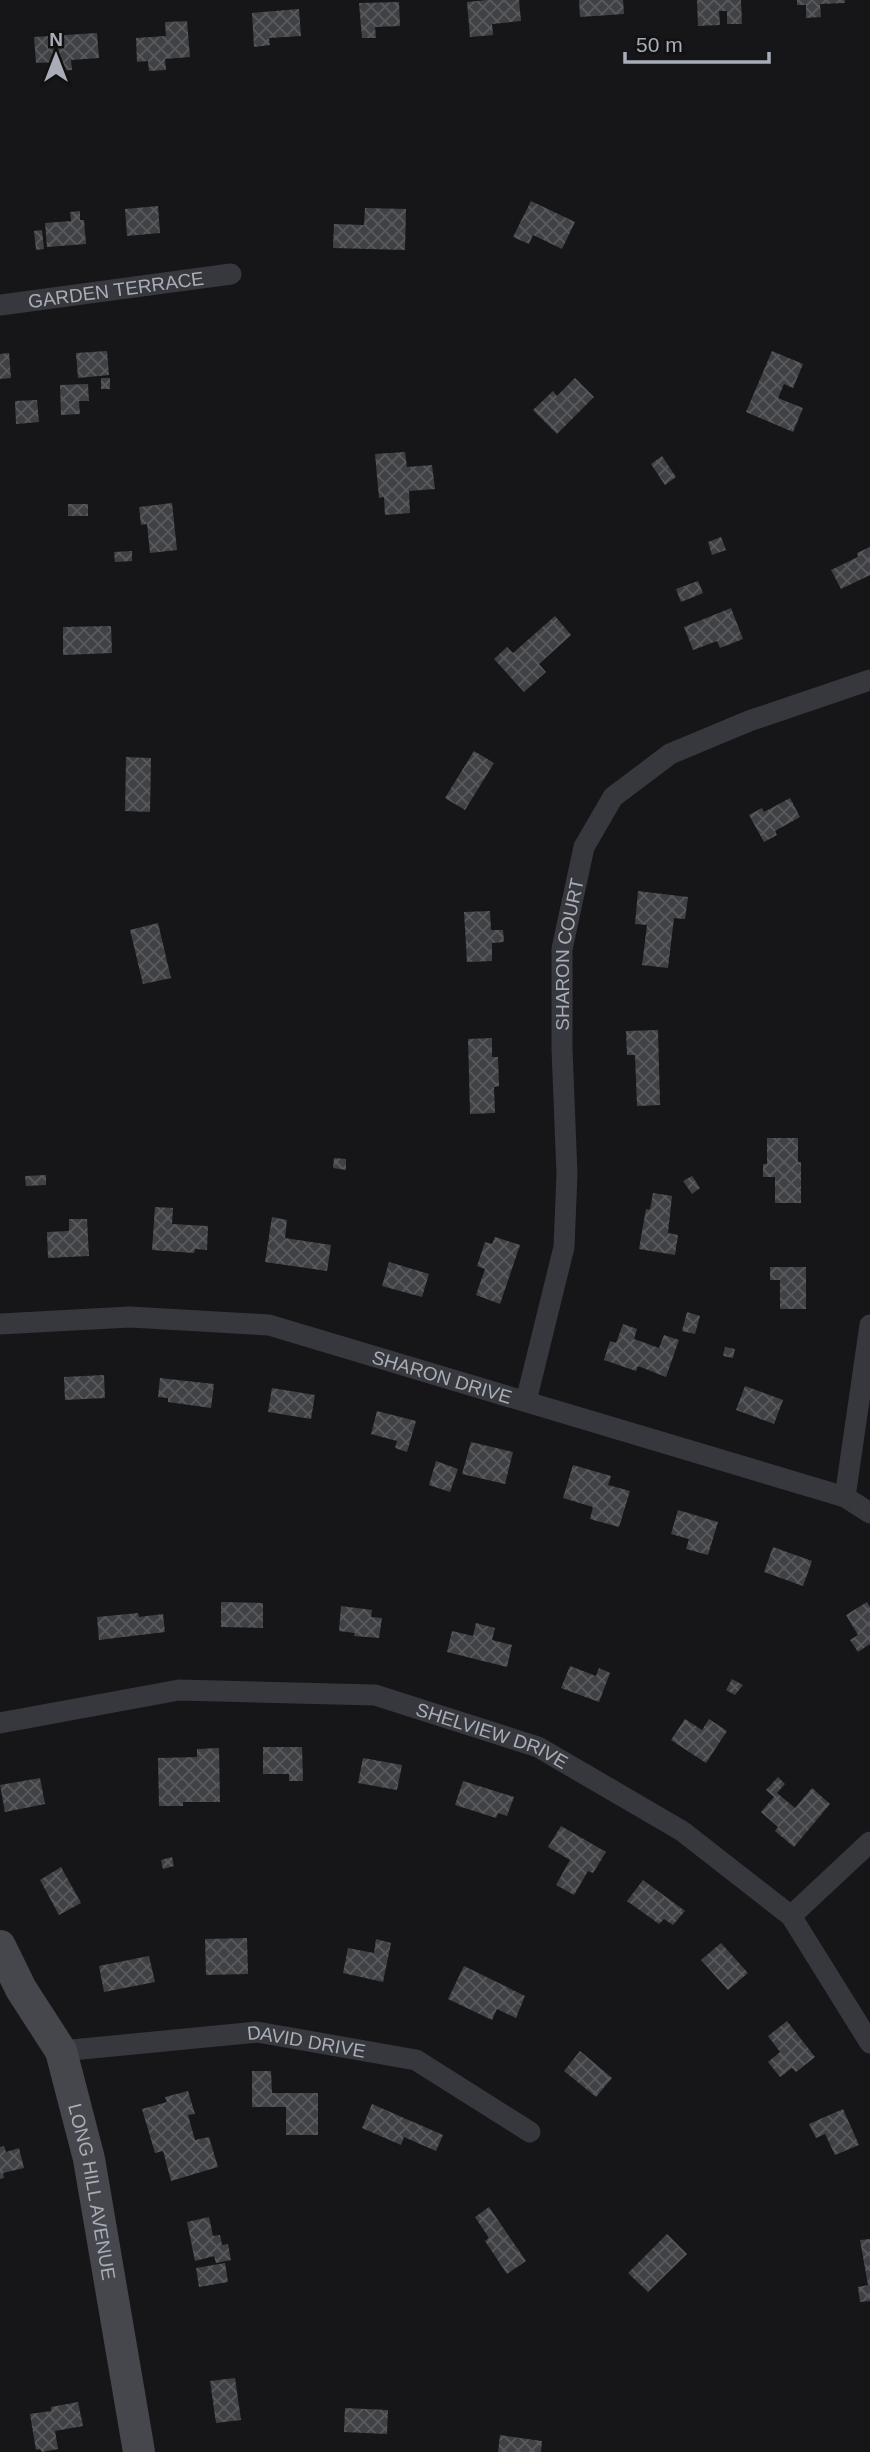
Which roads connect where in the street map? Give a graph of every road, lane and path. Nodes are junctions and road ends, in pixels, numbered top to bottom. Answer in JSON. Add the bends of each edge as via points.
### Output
{"nodes":[{"id":1,"x":231,"y":274,"type":"dead end"},
{"id":2,"x":0,"y":305,"type":"edge"},
{"id":3,"x":870,"y":680,"type":"edge"},
{"id":4,"x":0,"y":1324,"type":"edge"},
{"id":5,"x":870,"y":1325,"type":"edge"},
{"id":6,"x":526,"y":1401,"type":"junction"},
{"id":7,"x":845,"y":1497,"type":"junction"},
{"id":8,"x":870,"y":1513,"type":"edge"},
{"id":9,"x":0,"y":1723,"type":"edge"},
{"id":10,"x":870,"y":1842,"type":"edge"},
{"id":11,"x":791,"y":1916,"type":"junction"},
{"id":12,"x":0,"y":1947,"type":"edge"},
{"id":13,"x":10,"y":1992,"type":"edge"},
{"id":14,"x":870,"y":2043,"type":"edge"},
{"id":15,"x":61,"y":2051,"type":"junction"},
{"id":16,"x":530,"y":2132,"type":"dead end"},
{"id":17,"x":139,"y":2452,"type":"edge"}],
"edges":[{"from":1,"to":2,"type":"street","name":"GARDEN TERRACE"},
{"from":3,"to":6,"type":"street","name":"SHARON COURT","via":[[749,721],[670,754],[612,797],[584,847],[562,949],[564,1247]]},
{"from":4,"to":6,"type":"street","name":"SHARON DRIVE","via":[[130,1317],[269,1325]]},
{"from":5,"to":7,"type":"street"},
{"from":6,"to":7,"type":"street","name":"SHARON DRIVE"},
{"from":7,"to":8,"type":"street","name":"SHARON DRIVE"},
{"from":9,"to":11,"type":"street","name":"SHELVIEW DRIVE","via":[[179,1690],[375,1695],[538,1746],[682,1831]]},
{"from":10,"to":11,"type":"street"},
{"from":11,"to":14,"type":"street","name":"SHELVIEW DRIVE"},
{"from":12,"to":13,"type":"street","name":"LONG HILL AVENUE"},
{"from":13,"to":15,"type":"street","name":"LONG HILL AVENUE"},
{"from":15,"to":16,"type":"street","name":"DAVID DRIVE","via":[[270,2034],[416,2060]]},
{"from":15,"to":17,"type":"street","name":"LONG HILL AVENUE","via":[[89,2159]]}]}
